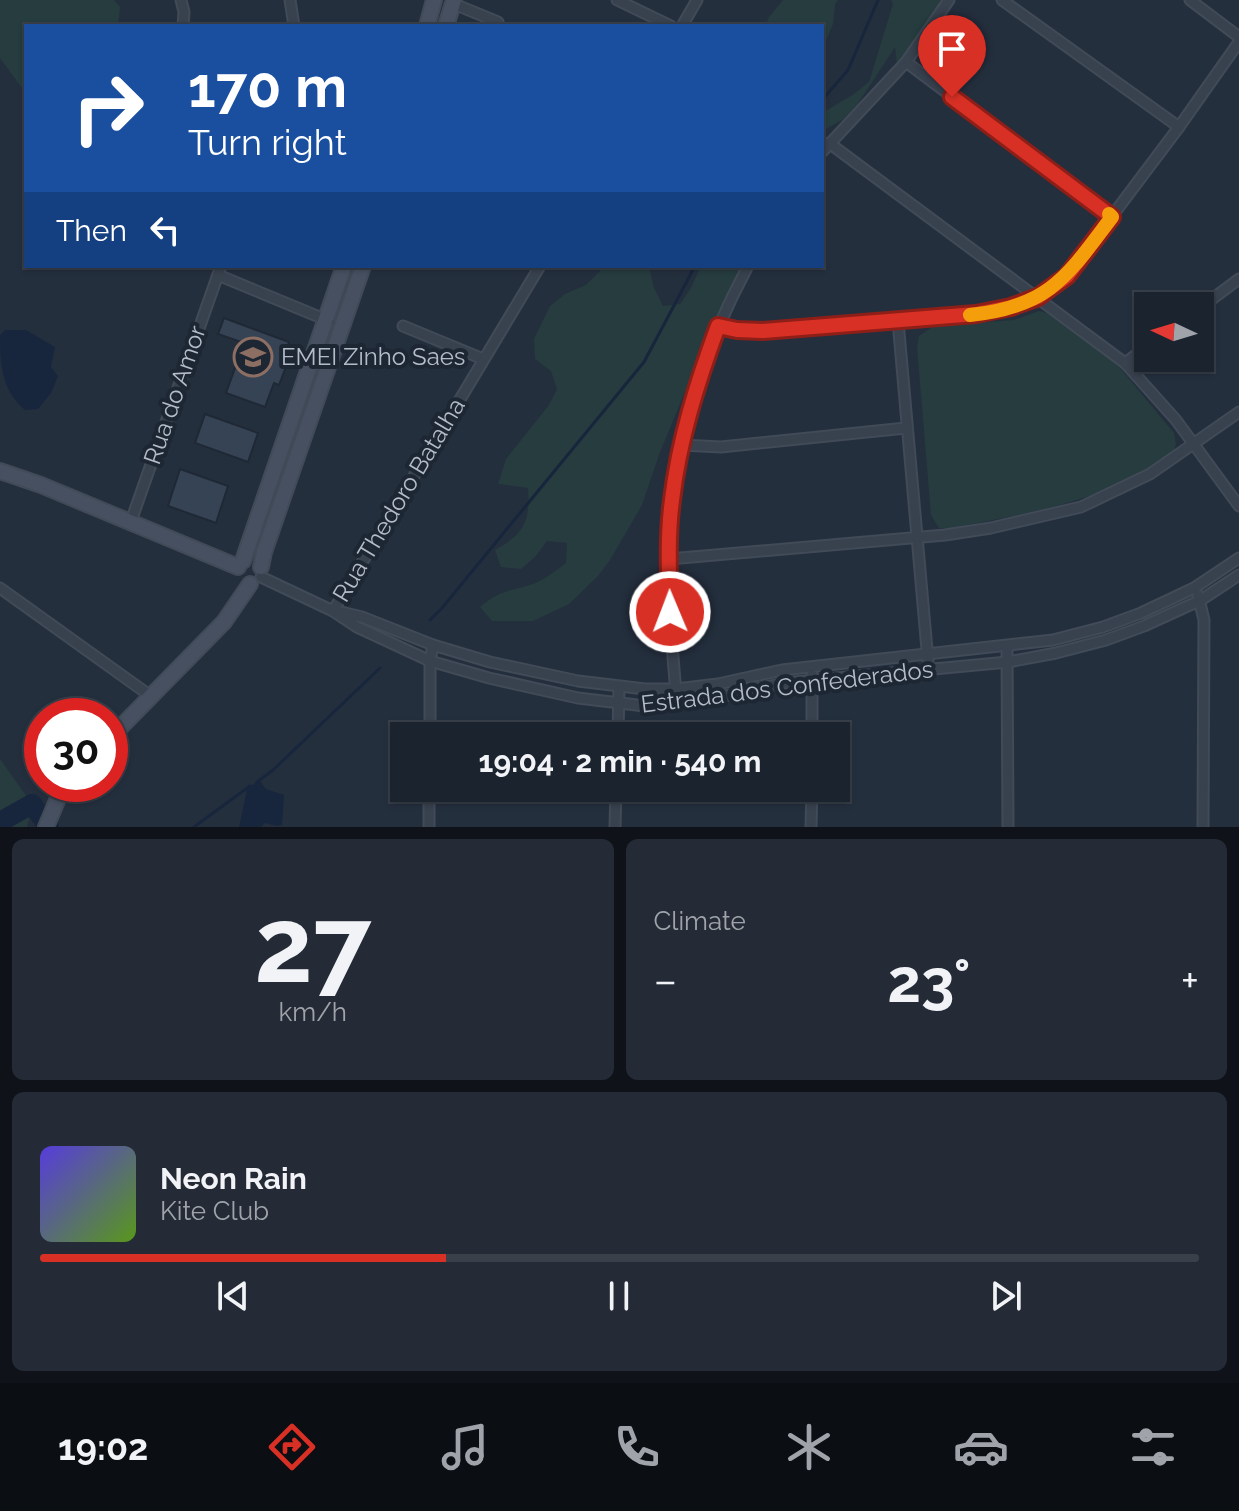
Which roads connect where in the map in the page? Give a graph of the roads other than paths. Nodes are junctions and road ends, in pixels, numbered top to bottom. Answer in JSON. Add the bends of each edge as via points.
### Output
{"nodes":[{"id":1,"x":181,"y":0,"type":"edge"},
{"id":2,"x":290,"y":0,"type":"edge"},
{"id":3,"x":434,"y":0,"type":"edge"},
{"id":4,"x":617,"y":0,"type":"edge"},
{"id":5,"x":697,"y":0,"type":"edge"},
{"id":6,"x":949,"y":0,"type":"edge"},
{"id":7,"x":1002,"y":0,"type":"edge"},
{"id":8,"x":1190,"y":0,"type":"edge"},
{"id":9,"x":454,"y":2,"type":"edge"},
{"id":10,"x":498,"y":22,"type":"dead end"},
{"id":11,"x":183,"y":24,"type":"edge"},
{"id":12,"x":294,"y":24,"type":"edge"},
{"id":13,"x":428,"y":24,"type":"edge"},
{"id":14,"x":447,"y":24,"type":"edge"},
{"id":15,"x":667,"y":24,"type":"edge"},
{"id":16,"x":683,"y":24,"type":"edge"},
{"id":17,"x":1239,"y":39,"type":"edge"},
{"id":18,"x":906,"y":62,"type":"junction"},
{"id":19,"x":1179,"y":127,"type":"junction"},
{"id":20,"x":829,"y":143,"type":"junction"},
{"id":21,"x":824,"y":149,"type":"edge"},
{"id":22,"x":1112,"y":217,"type":"junction"},
{"id":23,"x":343,"y":268,"type":"edge"},
{"id":24,"x":362,"y":268,"type":"edge"},
{"id":25,"x":539,"y":268,"type":"edge"},
{"id":26,"x":747,"y":268,"type":"edge"},
{"id":27,"x":219,"y":270,"type":"edge"},
{"id":28,"x":1239,"y":279,"type":"edge"},
{"id":29,"x":1038,"y":297,"type":"junction"},
{"id":30,"x":1214,"y":298,"type":"edge"},
{"id":31,"x":325,"y":320,"type":"junction"},
{"id":32,"x":898,"y":321,"type":"junction"},
{"id":33,"x":403,"y":326,"type":"dead end"},
{"id":34,"x":718,"y":326,"type":"junction"},
{"id":35,"x":342,"y":327,"type":"junction"},
{"id":36,"x":1134,"y":356,"type":"edge"},
{"id":37,"x":483,"y":359,"type":"junction"},
{"id":38,"x":1125,"y":363,"type":"junction"},
{"id":39,"x":1239,"y":412,"type":"edge"},
{"id":40,"x":906,"y":428,"type":"junction"},
{"id":41,"x":681,"y":445,"type":"junction"},
{"id":42,"x":1195,"y":445,"type":"junction"},
{"id":43,"x":0,"y":471,"type":"edge"},
{"id":44,"x":1239,"y":506,"type":"edge"},
{"id":45,"x":130,"y":524,"type":"junction"},
{"id":46,"x":916,"y":537,"type":"junction"},
{"id":47,"x":1239,"y":558,"type":"edge"},
{"id":48,"x":669,"y":559,"type":"junction"},
{"id":49,"x":241,"y":564,"type":"junction"},
{"id":50,"x":1239,"y":575,"type":"edge"},
{"id":51,"x":257,"y":576,"type":"junction"},
{"id":52,"x":0,"y":588,"type":"edge"},
{"id":53,"x":1194,"y":588,"type":"junction"},
{"id":54,"x":1201,"y":600,"type":"junction"},
{"id":55,"x":333,"y":611,"type":"junction"},
{"id":56,"x":433,"y":645,"type":"junction"},
{"id":57,"x":1007,"y":647,"type":"junction"},
{"id":58,"x":927,"y":655,"type":"junction"},
{"id":59,"x":430,"y":661,"type":"junction"},
{"id":60,"x":1008,"y":662,"type":"junction"},
{"id":61,"x":811,"y":667,"type":"junction"},
{"id":62,"x":928,"y":669,"type":"junction"},
{"id":63,"x":812,"y":681,"type":"junction"},
{"id":64,"x":619,"y":687,"type":"junction"},
{"id":65,"x":676,"y":689,"type":"junction"},
{"id":66,"x":152,"y":697,"type":"junction"},
{"id":67,"x":677,"y":704,"type":"junction"},
{"id":68,"x":618,"y":705,"type":"junction"},
{"id":69,"x":128,"y":720,"type":"edge"},
{"id":70,"x":430,"y":722,"type":"edge"},
{"id":71,"x":618,"y":722,"type":"edge"},
{"id":72,"x":812,"y":722,"type":"edge"},
{"id":73,"x":57,"y":802,"type":"edge"},
{"id":74,"x":429,"y":802,"type":"edge"},
{"id":75,"x":616,"y":802,"type":"edge"},
{"id":76,"x":812,"y":802,"type":"edge"},
{"id":77,"x":46,"y":827,"type":"edge"},
{"id":78,"x":429,"y":827,"type":"edge"},
{"id":79,"x":615,"y":827,"type":"edge"},
{"id":80,"x":811,"y":827,"type":"edge"},
{"id":81,"x":1008,"y":827,"type":"edge"},
{"id":82,"x":1203,"y":827,"type":"edge"}],
"edges":[{"from":1,"to":11,"type":"street"},
{"from":2,"to":12,"type":"street"},
{"from":3,"to":13,"type":"street"},
{"from":4,"to":15,"type":"street"},
{"from":5,"to":16,"type":"street"},
{"from":6,"to":18,"type":"street"},
{"from":7,"to":19,"type":"street"},
{"from":8,"to":17,"type":"street"},
{"from":9,"to":10,"type":"street"},
{"from":9,"to":14,"type":"street"},
{"from":17,"to":19,"type":"street"},
{"from":18,"to":20,"type":"street"},
{"from":18,"to":22,"type":"street"},
{"from":19,"to":22,"type":"street"},
{"from":20,"to":21,"type":"street"},
{"from":20,"to":29,"type":"street"},
{"from":22,"to":29,"type":"street","via":[[1067,276]]},
{"from":23,"to":31,"type":"street"},
{"from":24,"to":35,"type":"street"},
{"from":25,"to":37,"type":"street","name":"Rua Thedoro Batalha"},
{"from":26,"to":34,"type":"street"},
{"from":27,"to":31,"type":"street"},
{"from":27,"to":45,"type":"street","name":"Rua do Amor"},
{"from":28,"to":30,"type":"street"},
{"from":29,"to":32,"type":"street","via":[[993,312]]},
{"from":29,"to":38,"type":"street"},
{"from":31,"to":35,"type":"street"},
{"from":31,"to":49,"type":"street"},
{"from":32,"to":34,"type":"street","via":[[763,331]]},
{"from":32,"to":40,"type":"street"},
{"from":33,"to":37,"type":"street"},
{"from":34,"to":41,"type":"street"},
{"from":35,"to":51,"type":"street"},
{"from":36,"to":38,"type":"street"},
{"from":37,"to":55,"type":"street","name":"Rua Thedoro Batalha"},
{"from":38,"to":42,"type":"street"},
{"from":39,"to":42,"type":"street"},
{"from":40,"to":41,"type":"street","via":[[721,447]]},
{"from":40,"to":46,"type":"street"},
{"from":41,"to":48,"type":"street"},
{"from":42,"to":44,"type":"street"},
{"from":42,"to":46,"type":"street","via":[[1081,507],[991,528]]},
{"from":43,"to":45,"type":"street"},
{"from":45,"to":49,"type":"street"},
{"from":46,"to":48,"type":"street"},
{"from":46,"to":58,"type":"street"},
{"from":47,"to":53,"type":"street","name":"Estrada dos Confederados"},
{"from":48,"to":65,"type":"street"},
{"from":49,"to":51,"type":"street","via":[[255,560]]},
{"from":49,"to":51,"type":"street","via":[[240,579]]},
{"from":50,"to":54,"type":"street","name":"Estrada dos Confederados"},
{"from":51,"to":55,"type":"street","name":"Estrada dos Confederados"},
{"from":51,"to":66,"type":"street","via":[[224,622]]},
{"from":52,"to":66,"type":"street"},
{"from":53,"to":54,"type":"street"},
{"from":53,"to":57,"type":"street","name":"Estrada dos Confederados","via":[[1103,627]]},
{"from":54,"to":60,"type":"street","name":"Estrada dos Confederados","via":[[1106,640]]},
{"from":54,"to":82,"type":"street"},
{"from":55,"to":56,"type":"street","name":"Estrada dos Confederados"},
{"from":55,"to":59,"type":"street","name":"Estrada dos Confederados"},
{"from":56,"to":59,"type":"street"},
{"from":56,"to":64,"type":"street","name":"Estrada dos Confederados","via":[[490,662]]},
{"from":57,"to":58,"type":"street","name":"Estrada dos Confederados"},
{"from":57,"to":60,"type":"street"},
{"from":58,"to":61,"type":"street","name":"Estrada dos Confederados"},
{"from":58,"to":62,"type":"street"},
{"from":59,"to":68,"type":"street","name":"Estrada dos Confederados"},
{"from":59,"to":70,"type":"street"},
{"from":60,"to":62,"type":"street","name":"Estrada dos Confederados"},
{"from":60,"to":81,"type":"street"},
{"from":61,"to":63,"type":"street"},
{"from":61,"to":65,"type":"street","name":"Estrada dos Confederados"},
{"from":62,"to":63,"type":"street","name":"Estrada dos Confederados"},
{"from":63,"to":67,"type":"street","name":"Estrada dos Confederados"},
{"from":63,"to":72,"type":"street"},
{"from":64,"to":65,"type":"street","name":"Estrada dos Confederados"},
{"from":64,"to":68,"type":"street"},
{"from":65,"to":67,"type":"street"},
{"from":66,"to":69,"type":"street"},
{"from":67,"to":68,"type":"street","name":"Estrada dos Confederados"},
{"from":68,"to":71,"type":"street"},
{"from":73,"to":77,"type":"street"},
{"from":74,"to":78,"type":"street"},
{"from":75,"to":79,"type":"street"},
{"from":76,"to":80,"type":"street"}]}
